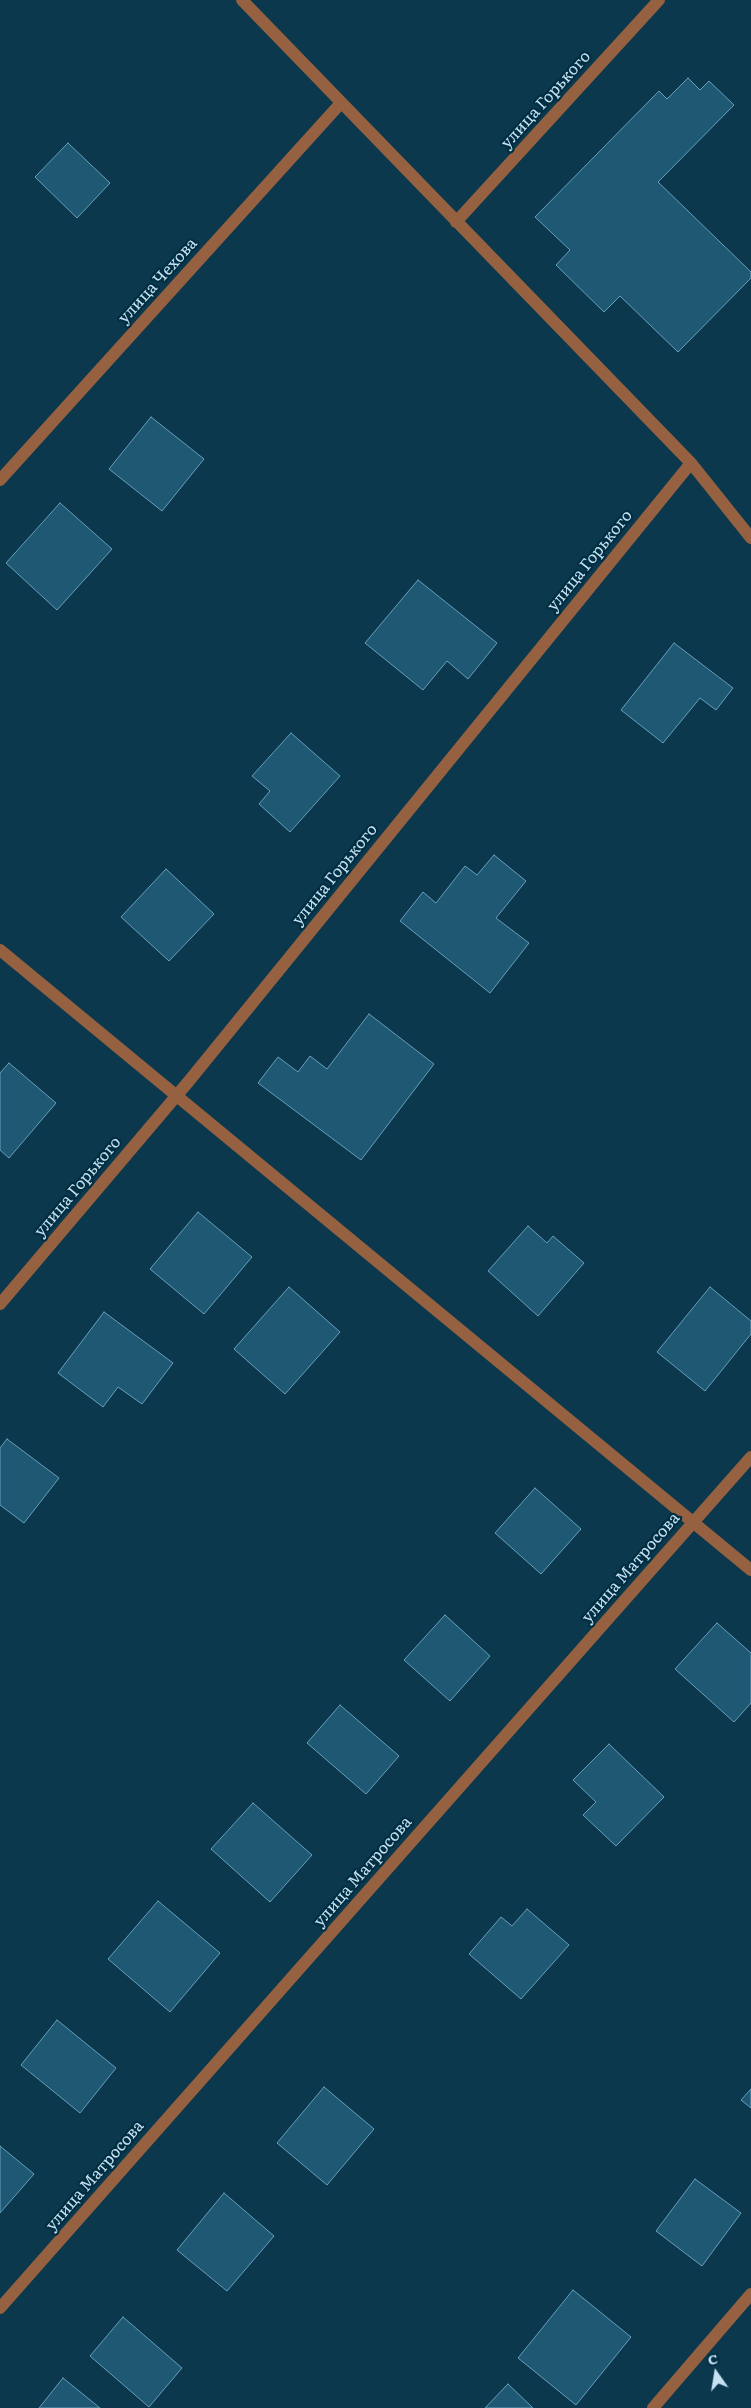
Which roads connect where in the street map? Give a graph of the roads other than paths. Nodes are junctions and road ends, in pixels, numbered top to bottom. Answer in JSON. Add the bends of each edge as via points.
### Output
{"nodes":[{"id":1,"x":242,"y":0,"type":"edge"},
{"id":2,"x":659,"y":0,"type":"edge"},
{"id":3,"x":340,"y":104,"type":"junction"},
{"id":4,"x":456,"y":222,"type":"junction"},
{"id":5,"x":691,"y":464,"type":"junction"},
{"id":6,"x":0,"y":480,"type":"edge"},
{"id":7,"x":751,"y":538,"type":"edge"},
{"id":8,"x":0,"y":950,"type":"edge"},
{"id":9,"x":176,"y":1096,"type":"junction"},
{"id":10,"x":0,"y":1304,"type":"edge"},
{"id":11,"x":751,"y":1457,"type":"edge"},
{"id":12,"x":694,"y":1522,"type":"junction"},
{"id":13,"x":751,"y":1570,"type":"edge"},
{"id":14,"x":751,"y":2294,"type":"edge"},
{"id":15,"x":0,"y":2308,"type":"edge"},
{"id":16,"x":653,"y":2408,"type":"edge"}],
"edges":[{"from":1,"to":3,"type":"street"},
{"from":2,"to":4,"type":"street","name":"улица Горького"},
{"from":3,"to":4,"type":"street"},
{"from":3,"to":6,"type":"street","name":"улица Чехова"},
{"from":4,"to":5,"type":"street"},
{"from":5,"to":7,"type":"street"},
{"from":5,"to":9,"type":"street","name":"улица Горького"},
{"from":8,"to":9,"type":"street"},
{"from":9,"to":10,"type":"street","name":"улица Горького"},
{"from":9,"to":12,"type":"street"},
{"from":11,"to":12,"type":"street","name":"улица Матросова"},
{"from":12,"to":13,"type":"street"},
{"from":12,"to":15,"type":"street","name":"улица Матросова"},
{"from":14,"to":16,"type":"street"}]}
